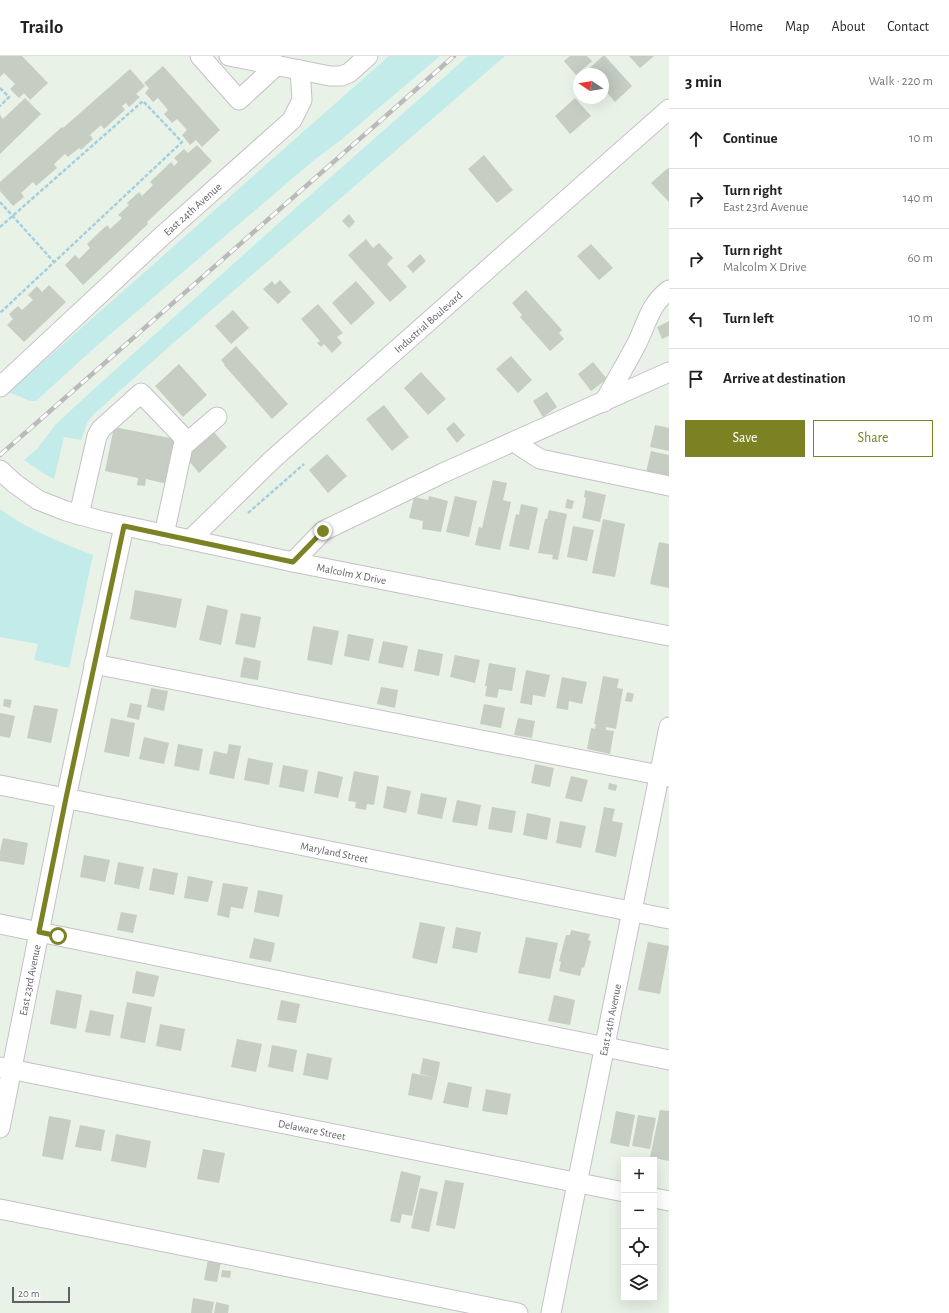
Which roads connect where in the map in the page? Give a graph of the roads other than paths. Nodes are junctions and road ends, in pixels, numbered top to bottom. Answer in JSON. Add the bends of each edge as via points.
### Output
{"nodes":[{"id":1,"x":200,"y":56,"type":"edge"},
{"id":2,"x":229,"y":56,"type":"edge"},
{"id":3,"x":368,"y":56,"type":"edge"},
{"id":4,"x":277,"y":66,"type":"junction"},
{"id":5,"x":300,"y":70,"type":"junction"},
{"id":6,"x":669,"y":109,"type":"edge"},
{"id":7,"x":669,"y":290,"type":"edge"},
{"id":8,"x":669,"y":372,"type":"edge"},
{"id":9,"x":0,"y":387,"type":"edge"},
{"id":10,"x":604,"y":402,"type":"junction"},
{"id":11,"x":217,"y":417,"type":"dead end"},
{"id":12,"x":188,"y":442,"type":"junction"},
{"id":13,"x":514,"y":442,"type":"junction"},
{"id":14,"x":0,"y":470,"type":"edge"},
{"id":15,"x":669,"y":486,"type":"edge"},
{"id":16,"x":79,"y":515,"type":"junction"},
{"id":17,"x":124,"y":526,"type":"junction"},
{"id":18,"x":164,"y":535,"type":"junction"},
{"id":19,"x":190,"y":540,"type":"junction"},
{"id":20,"x":293,"y":562,"type":"junction"},
{"id":21,"x":669,"y":636,"type":"edge"},
{"id":22,"x":94,"y":664,"type":"junction"},
{"id":23,"x":669,"y":727,"type":"edge"},
{"id":24,"x":664,"y":776,"type":"edge"},
{"id":25,"x":0,"y":785,"type":"edge"},
{"id":26,"x":66,"y":798,"type":"junction"},
{"id":27,"x":632,"y":912,"type":"junction"},
{"id":28,"x":669,"y":919,"type":"edge"},
{"id":29,"x":0,"y":924,"type":"edge"},
{"id":30,"x":39,"y":932,"type":"junction"},
{"id":31,"x":605,"y":1047,"type":"junction"},
{"id":32,"x":669,"y":1060,"type":"edge"},
{"id":33,"x":6,"y":1068,"type":"edge"},
{"id":34,"x":0,"y":1128,"type":"edge"},
{"id":35,"x":577,"y":1182,"type":"junction"},
{"id":36,"x":621,"y":1191,"type":"edge"},
{"id":37,"x":657,"y":1199,"type":"edge"},
{"id":38,"x":669,"y":1201,"type":"edge"},
{"id":39,"x":0,"y":1209,"type":"edge"},
{"id":40,"x":518,"y":1313,"type":"edge"},
{"id":41,"x":551,"y":1313,"type":"edge"}],
"edges":[{"from":1,"to":4,"type":"street","via":[[239,100]]},
{"from":2,"to":4,"type":"street"},
{"from":3,"to":5,"type":"street","via":[[349,73],[341,76]]},
{"from":4,"to":5,"type":"street"},
{"from":5,"to":9,"type":"street","name":"East 24th Avenue","via":[[302,100],[292,120],[161,237]]},
{"from":6,"to":19,"type":"street","name":"Industrial Boulevard","via":[[273,459]]},
{"from":7,"to":10,"type":"street","via":[[651,311],[637,344]]},
{"from":8,"to":10,"type":"street"},
{"from":10,"to":13,"type":"street"},
{"from":11,"to":12,"type":"street"},
{"from":12,"to":16,"type":"street","via":[[141,393],[101,429],[97,436]]},
{"from":12,"to":18,"type":"street","via":[[183,446]]},
{"from":13,"to":15,"type":"street","via":[[540,459]]},
{"from":13,"to":20,"type":"street","via":[[323,531]]},
{"from":14,"to":16,"type":"street","name":"Malcolm X Drive","via":[[38,500]]},
{"from":16,"to":17,"type":"street","name":"Malcolm X Drive"},
{"from":17,"to":18,"type":"street","name":"Malcolm X Drive"},
{"from":17,"to":22,"type":"street","name":"East 23rd Avenue"},
{"from":18,"to":19,"type":"street","name":"Malcolm X Drive"},
{"from":19,"to":20,"type":"street","name":"Malcolm X Drive"},
{"from":20,"to":21,"type":"street","name":"Malcolm X Drive"},
{"from":22,"to":24,"type":"street"},
{"from":22,"to":26,"type":"street","name":"East 23rd Avenue"},
{"from":23,"to":24,"type":"street","name":"East 24th Avenue"},
{"from":24,"to":27,"type":"street","name":"East 24th Avenue"},
{"from":25,"to":26,"type":"street","name":"Maryland Street"},
{"from":26,"to":27,"type":"street","name":"Maryland Street"},
{"from":26,"to":30,"type":"street","name":"East 23rd Avenue"},
{"from":27,"to":28,"type":"street","name":"Maryland Street"},
{"from":27,"to":31,"type":"street","name":"East 24th Avenue"},
{"from":29,"to":30,"type":"street"},
{"from":30,"to":31,"type":"street"},
{"from":30,"to":33,"type":"street","name":"East 23rd Avenue"},
{"from":31,"to":32,"type":"street"},
{"from":31,"to":35,"type":"street","name":"East 24th Avenue"},
{"from":33,"to":34,"type":"street","name":"East 23rd Avenue"},
{"from":33,"to":35,"type":"street","name":"Delaware Street"},
{"from":35,"to":36,"type":"street","name":"Delaware Street"},
{"from":35,"to":41,"type":"street","name":"East 24th Avenue"},
{"from":37,"to":38,"type":"street"},
{"from":39,"to":40,"type":"street"}]}
